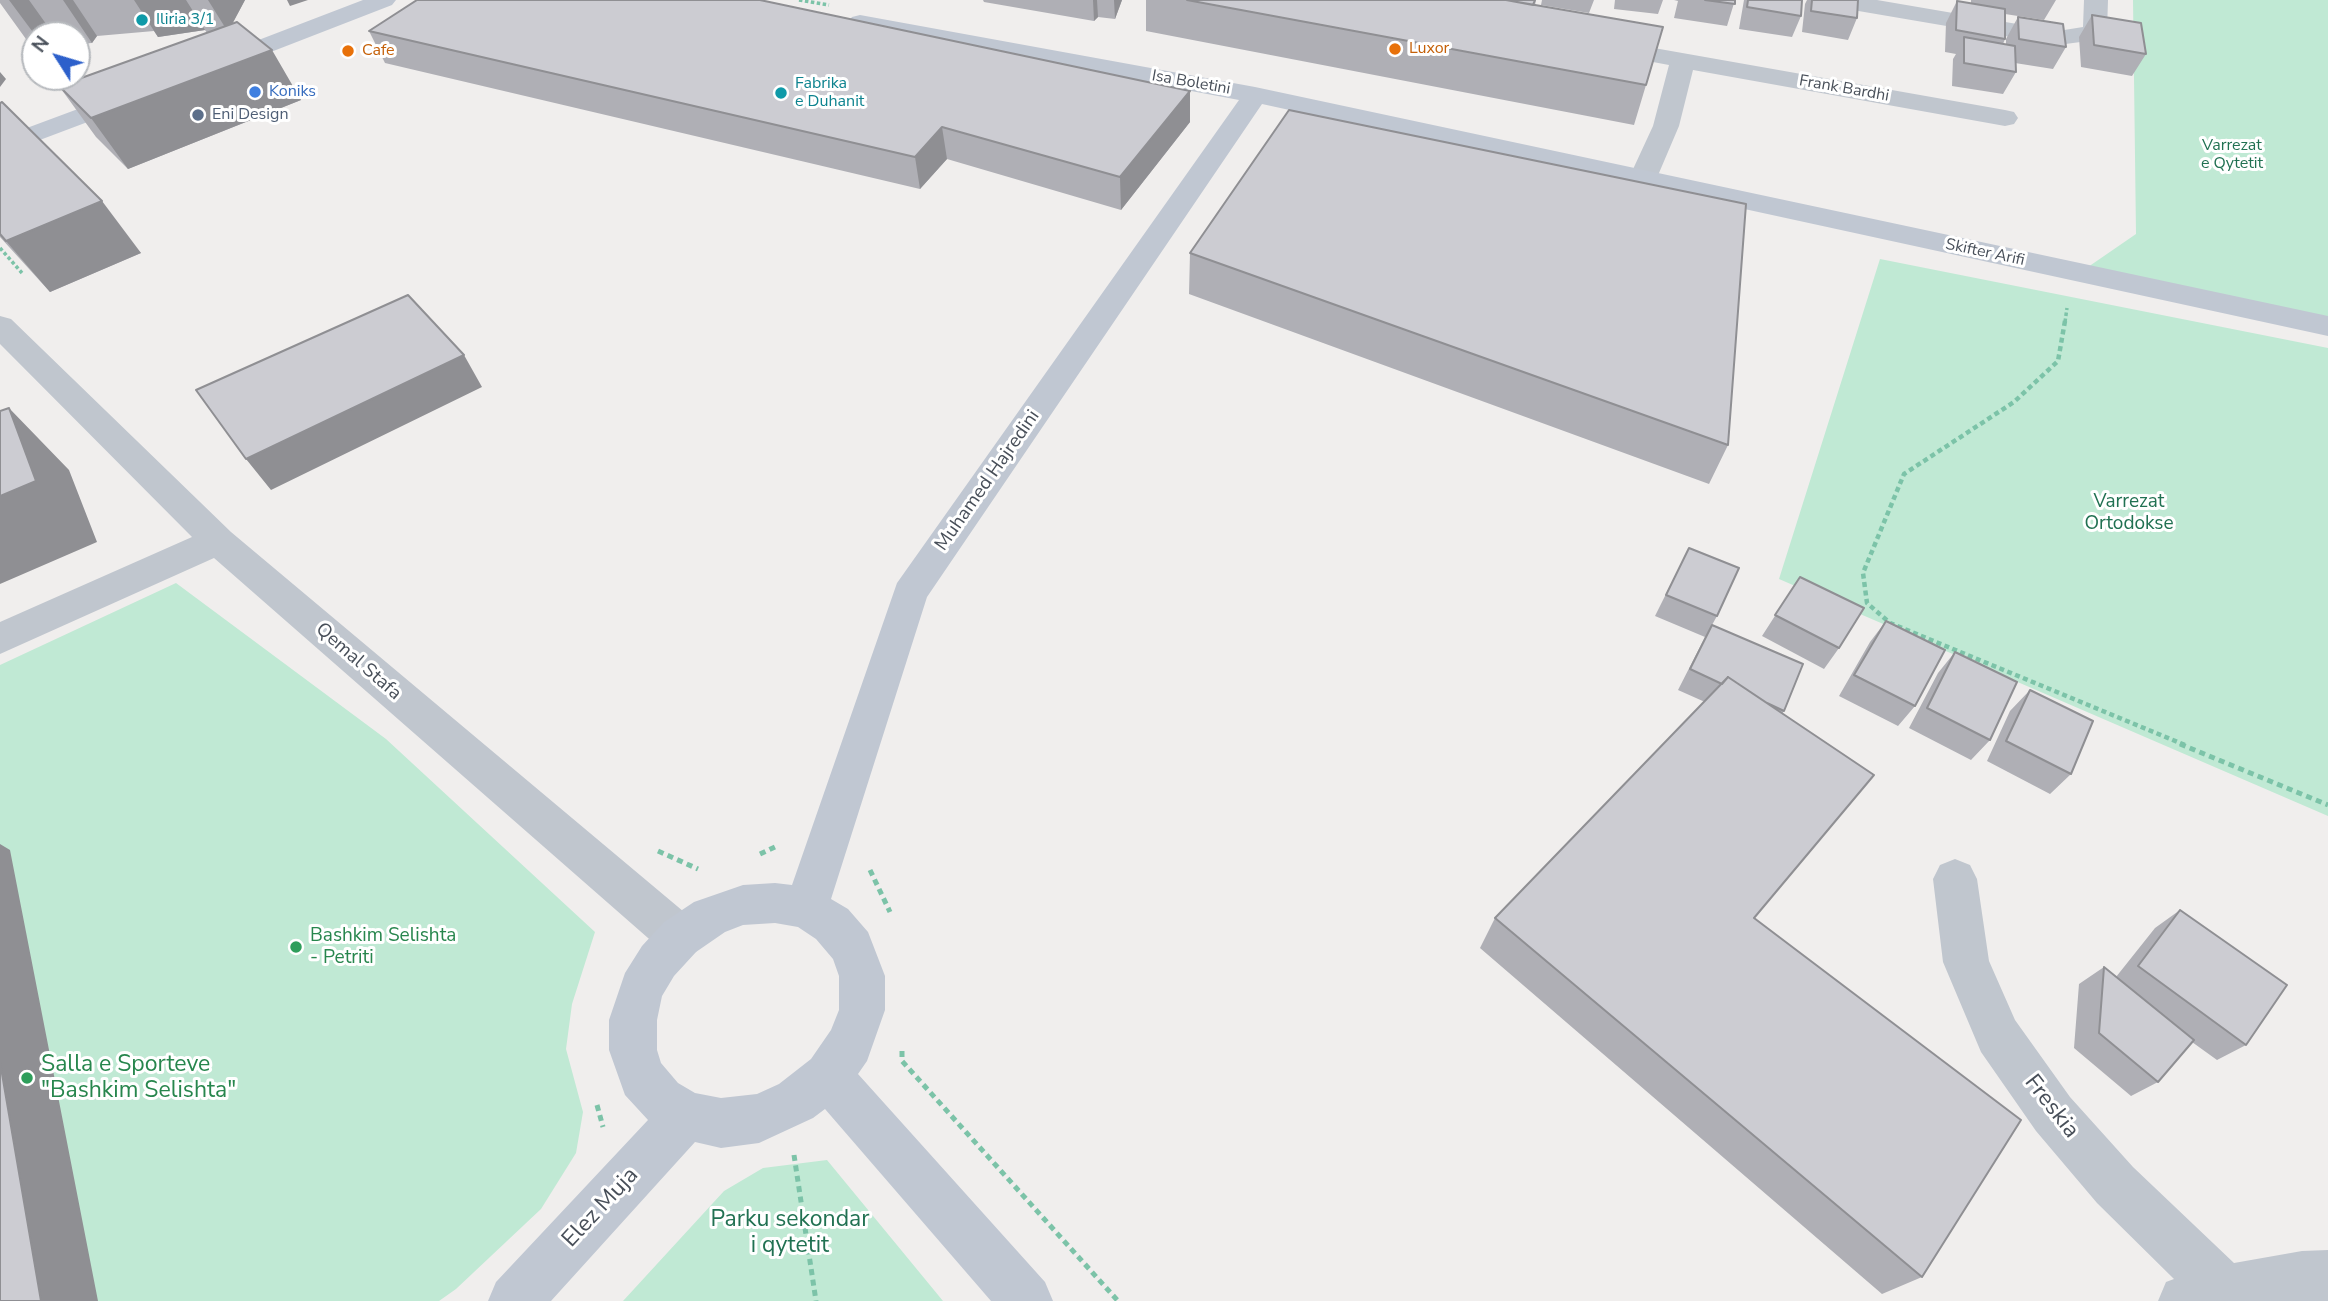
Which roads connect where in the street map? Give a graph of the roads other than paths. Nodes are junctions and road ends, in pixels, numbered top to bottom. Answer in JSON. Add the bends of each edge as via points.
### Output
{"nodes":[{"id":1,"x":384,"y":0,"type":"edge"},
{"id":2,"x":1835,"y":0,"type":"edge"},
{"id":3,"x":2096,"y":0,"type":"edge"},
{"id":4,"x":835,"y":18,"type":"edge"},
{"id":5,"x":1574,"y":40,"type":"edge"},
{"id":6,"x":1684,"y":60,"type":"junction"},
{"id":7,"x":191,"y":75,"type":"edge"},
{"id":8,"x":152,"y":89,"type":"edge"},
{"id":9,"x":1255,"y":95,"type":"junction"},
{"id":10,"x":2005,"y":118,"type":"dead end"},
{"id":11,"x":0,"y":147,"type":"edge"},
{"id":12,"x":1642,"y":180,"type":"junction"},
{"id":13,"x":0,"y":326,"type":"edge"},
{"id":14,"x":2328,"y":326,"type":"edge"},
{"id":15,"x":218,"y":541,"type":"junction"},
{"id":16,"x":0,"y":639,"type":"edge"},
{"id":17,"x":1955,"y":879,"type":"dead end"},
{"id":18,"x":806,"y":908,"type":"junction"},
{"id":19,"x":680,"y":937,"type":"junction"},
{"id":20,"x":828,"y":1076,"type":"junction"},
{"id":21,"x":686,"y":1116,"type":"junction"},
{"id":22,"x":2328,"y":1276,"type":"edge"},
{"id":23,"x":2205,"y":1296,"type":"edge"},
{"id":24,"x":515,"y":1301,"type":"edge"},
{"id":25,"x":1027,"y":1301,"type":"edge"}],
"edges":[{"from":1,"to":7,"type":"street"},
{"from":2,"to":3,"type":"street","via":[[2058,37],[2095,31]]},
{"from":4,"to":9,"type":"street","name":"Isa Boletini"},
{"from":5,"to":6,"type":"street","name":"Frank Bardhi"},
{"from":6,"to":10,"type":"street","name":"Frank Bardhi"},
{"from":6,"to":12,"type":"street","via":[[1666,127]]},
{"from":8,"to":11,"type":"street"},
{"from":9,"to":12,"type":"street","name":"Isa Boletini"},
{"from":9,"to":18,"type":"street","name":"Muhamed Hajredini","via":[[910,593]]},
{"from":12,"to":14,"type":"street","name":"Skifter Arifi"},
{"from":13,"to":15,"type":"street","name":"Qemal Stafa"},
{"from":15,"to":16,"type":"street"},
{"from":15,"to":19,"type":"street","name":"Qemal Stafa"},
{"from":17,"to":23,"type":"street","name":"Freskia","via":[[1966,961],[1998,1036],[2053,1114]]},
{"from":18,"to":19,"type":"street","via":[[775,903],[743,905],[710,917]]},
{"from":18,"to":20,"type":"street","via":[[832,923],[852,947],[862,976],[862,1010],[850,1044]]},
{"from":19,"to":21,"type":"street","via":[[641,989],[633,1020],[633,1050],[642,1078],[661,1100]]},
{"from":20,"to":21,"type":"street","via":[[796,1101],[759,1118],[721,1123]]},
{"from":20,"to":25,"type":"street"},
{"from":21,"to":24,"type":"street","name":"Elez Muja"},
{"from":22,"to":23,"type":"street","name":"Freskia"}]}
